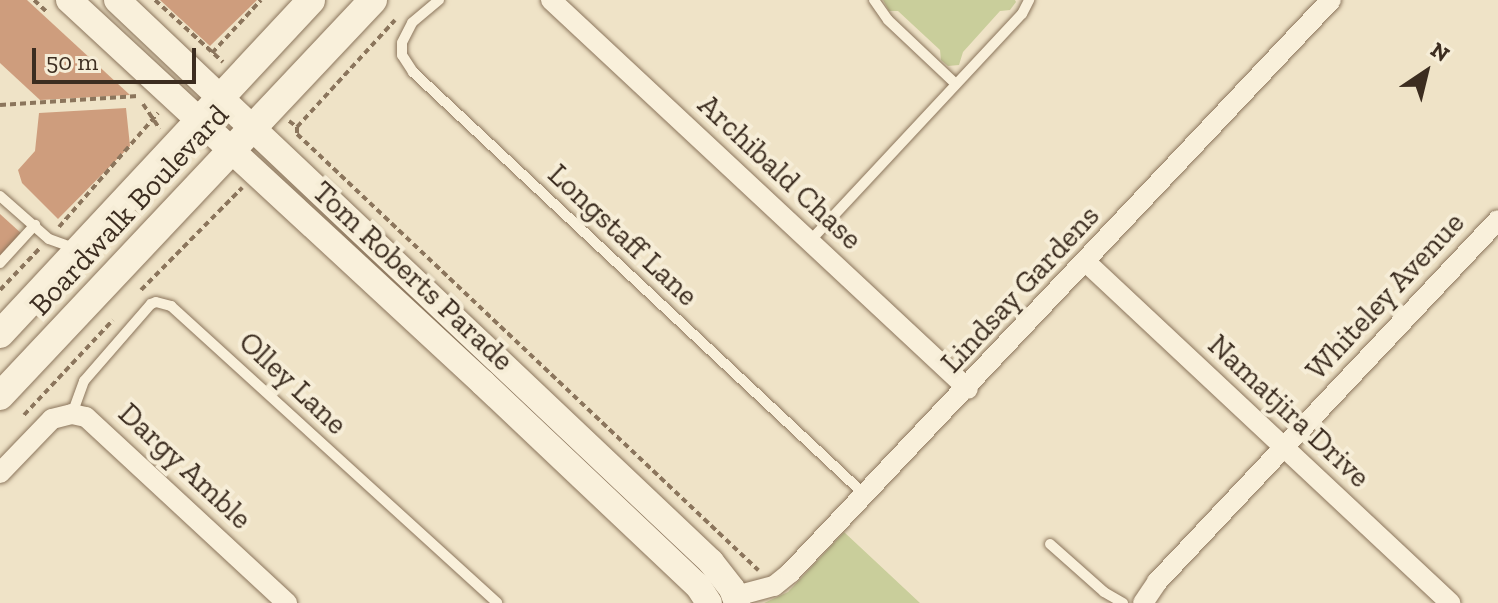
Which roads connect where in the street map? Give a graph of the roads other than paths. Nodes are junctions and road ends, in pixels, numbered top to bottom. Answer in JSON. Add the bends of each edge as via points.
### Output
{"nodes":[{"id":1,"x":117,"y":0,"type":"edge"},
{"id":2,"x":311,"y":0,"type":"edge"},
{"id":3,"x":373,"y":0,"type":"edge"},
{"id":4,"x":439,"y":0,"type":"edge"},
{"id":5,"x":551,"y":0,"type":"edge"},
{"id":6,"x":874,"y":0,"type":"edge"},
{"id":7,"x":1029,"y":0,"type":"edge"},
{"id":8,"x":1331,"y":0,"type":"edge"},
{"id":9,"x":63,"y":11,"type":"edge"},
{"id":10,"x":956,"y":84,"type":"junction"},
{"id":11,"x":221,"y":98,"type":"junction"},
{"id":12,"x":199,"y":122,"type":"junction"},
{"id":13,"x":253,"y":128,"type":"junction"},
{"id":14,"x":231,"y":150,"type":"junction"},
{"id":15,"x":0,"y":196,"type":"edge"},
{"id":16,"x":1498,"y":220,"type":"edge"},
{"id":17,"x":35,"y":225,"type":"junction"},
{"id":18,"x":810,"y":241,"type":"junction"},
{"id":19,"x":79,"y":250,"type":"junction"},
{"id":20,"x":1086,"y":262,"type":"junction"},
{"id":21,"x":0,"y":263,"type":"edge"},
{"id":22,"x":0,"y":333,"type":"edge"},
{"id":23,"x":502,"y":365,"type":"junction"},
{"id":24,"x":483,"y":383,"type":"junction"},
{"id":25,"x":968,"y":389,"type":"junction"},
{"id":26,"x":0,"y":396,"type":"edge"},
{"id":27,"x":72,"y":414,"type":"junction"},
{"id":28,"x":1284,"y":448,"type":"junction"},
{"id":29,"x":0,"y":473,"type":"edge"},
{"id":30,"x":865,"y":495,"type":"junction"},
{"id":31,"x":1050,"y":544,"type":"dead end"},
{"id":32,"x":737,"y":599,"type":"edge"},
{"id":33,"x":287,"y":603,"type":"edge"},
{"id":34,"x":497,"y":603,"type":"edge"},
{"id":35,"x":710,"y":603,"type":"edge"},
{"id":36,"x":1123,"y":603,"type":"edge"},
{"id":37,"x":1143,"y":603,"type":"edge"},
{"id":38,"x":1450,"y":603,"type":"edge"}],
"edges":[{"from":1,"to":11,"type":"street","name":"Tom Roberts Parade"},
{"from":2,"to":11,"type":"main road","name":"Boardwalk Boulevard"},
{"from":3,"to":13,"type":"main road","name":"Boardwalk Boulevard"},
{"from":4,"to":30,"type":"lane","name":"Longstaff Lane","via":[[412,23],[402,43],[403,58],[413,72]]},
{"from":5,"to":18,"type":"street","name":"Archibald Chase"},
{"from":6,"to":10,"type":"lane"},
{"from":7,"to":10,"type":"lane"},
{"from":8,"to":20,"type":"street","name":"Lindsay Gardens"},
{"from":9,"to":12,"type":"street","name":"Tom Roberts Parade"},
{"from":10,"to":18,"type":"lane"},
{"from":11,"to":12,"type":"main road","name":"Boardwalk Boulevard"},
{"from":11,"to":13,"type":"street","name":"Tom Roberts Parade"},
{"from":12,"to":14,"type":"street","name":"Tom Roberts Parade"},
{"from":12,"to":19,"type":"main road","name":"Boardwalk Boulevard"},
{"from":13,"to":14,"type":"main road","name":"Boardwalk Boulevard"},
{"from":13,"to":23,"type":"street","name":"Tom Roberts Parade","via":[[288,142]]},
{"from":14,"to":24,"type":"street","name":"Tom Roberts Parade"},
{"from":14,"to":26,"type":"main road","name":"Boardwalk Boulevard"},
{"from":15,"to":17,"type":"lane"},
{"from":16,"to":28,"type":"street","name":"Whiteley Avenue"},
{"from":17,"to":19,"type":"lane","via":[[49,239]]},
{"from":17,"to":21,"type":"lane"},
{"from":18,"to":25,"type":"street","name":"Archibald Chase"},
{"from":19,"to":22,"type":"main road","name":"Boardwalk Boulevard"},
{"from":20,"to":25,"type":"street","name":"Lindsay Gardens"},
{"from":20,"to":28,"type":"street","name":"Namatjira Drive"},
{"from":23,"to":24,"type":"street"},
{"from":23,"to":32,"type":"street","name":"Tom Roberts Parade","via":[[711,562]]},
{"from":24,"to":35,"type":"street","name":"Tom Roberts Parade"},
{"from":25,"to":30,"type":"street","name":"Lindsay Gardens"},
{"from":27,"to":29,"type":"street","name":"Dargy Amble","via":[[46,424]]},
{"from":27,"to":33,"type":"street","name":"Dargy Amble","via":[[103,429]]},
{"from":27,"to":34,"type":"lane","name":"Olley Lane","via":[[84,381],[151,304],[171,306]]},
{"from":28,"to":37,"type":"street","name":"Whiteley Avenue"},
{"from":28,"to":38,"type":"street","name":"Namatjira Drive"},
{"from":30,"to":32,"type":"street","name":"Lindsay Gardens","via":[[790,573]]},
{"from":31,"to":36,"type":"lane"},
{"from":32,"to":35,"type":"street"}]}
